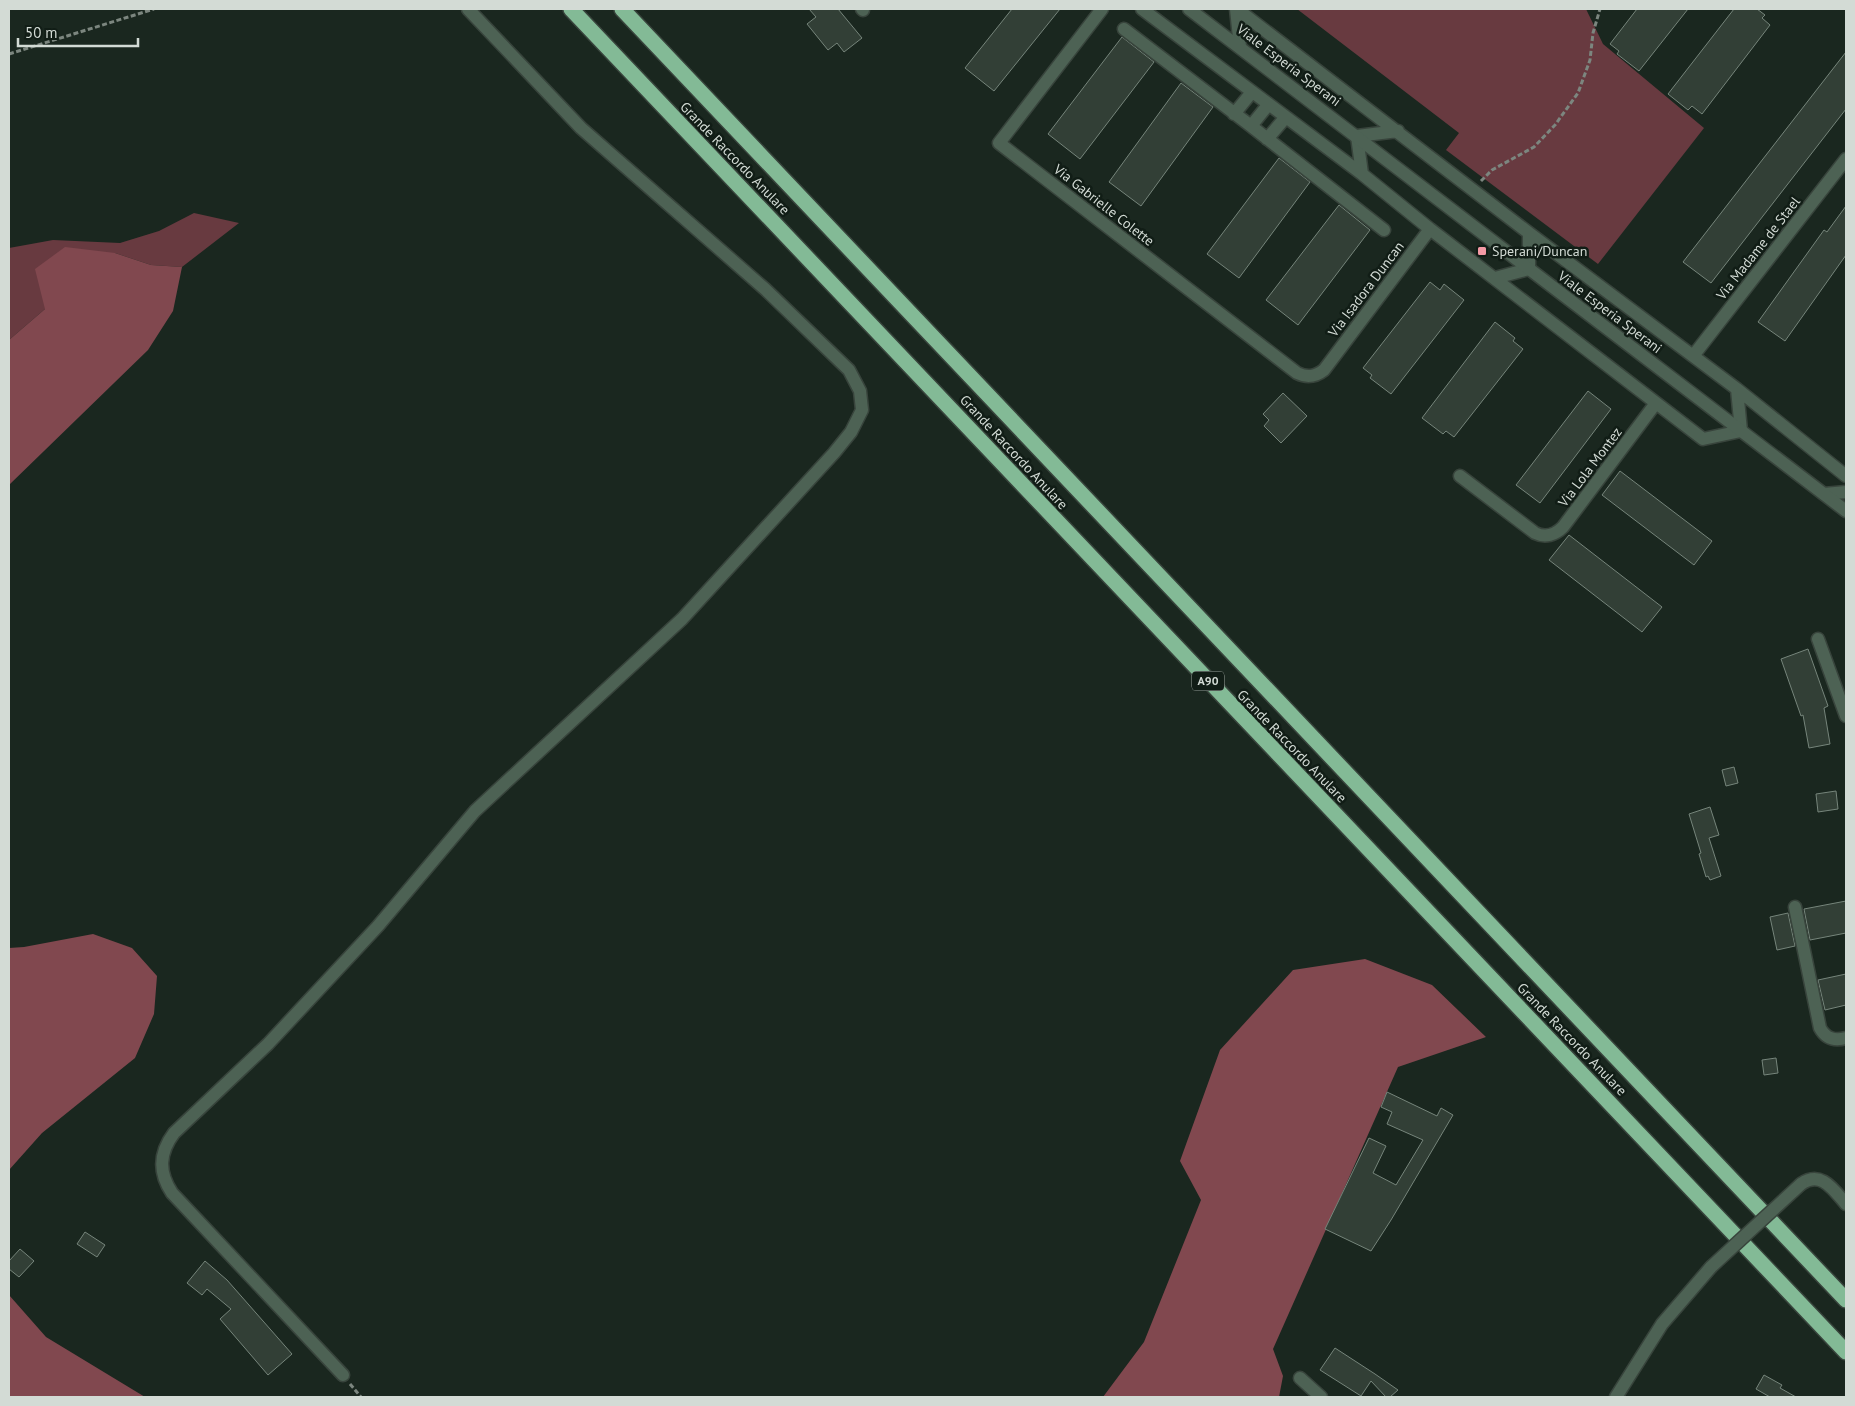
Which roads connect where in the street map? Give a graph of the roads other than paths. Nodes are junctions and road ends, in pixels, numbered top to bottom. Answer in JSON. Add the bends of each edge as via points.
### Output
{"nodes":[{"id":1,"x":468,"y":9,"type":"edge"},
{"id":2,"x":571,"y":9,"type":"edge"},
{"id":3,"x":622,"y":9,"type":"edge"},
{"id":4,"x":1102,"y":9,"type":"edge"},
{"id":5,"x":1142,"y":9,"type":"edge"},
{"id":6,"x":1189,"y":9,"type":"edge"},
{"id":7,"x":1236,"y":9,"type":"edge"},
{"id":8,"x":1124,"y":29,"type":"dead end"},
{"id":9,"x":1240,"y":47,"type":"junction"},
{"id":10,"x":1252,"y":92,"type":"junction"},
{"id":11,"x":1268,"y":105,"type":"junction"},
{"id":12,"x":1234,"y":114,"type":"junction"},
{"id":13,"x":1285,"y":118,"type":"junction"},
{"id":14,"x":1251,"y":126,"type":"junction"},
{"id":15,"x":1398,"y":131,"type":"junction"},
{"id":16,"x":1357,"y":136,"type":"junction"},
{"id":17,"x":1267,"y":139,"type":"junction"},
{"id":18,"x":1846,"y":158,"type":"edge"},
{"id":19,"x":1362,"y":174,"type":"junction"},
{"id":20,"x":1430,"y":229,"type":"junction"},
{"id":21,"x":1384,"y":230,"type":"dead end"},
{"id":22,"x":1530,"y":233,"type":"junction"},
{"id":23,"x":1529,"y":268,"type":"junction"},
{"id":24,"x":1495,"y":278,"type":"junction"},
{"id":25,"x":1693,"y":356,"type":"junction"},
{"id":26,"x":1327,"y":367,"type":"joint"},
{"id":27,"x":1737,"y":389,"type":"junction"},
{"id":28,"x":1656,"y":402,"type":"junction"},
{"id":29,"x":1742,"y":431,"type":"junction"},
{"id":30,"x":1460,"y":476,"type":"dead end"},
{"id":31,"x":1846,"y":476,"type":"edge"},
{"id":32,"x":1846,"y":492,"type":"edge"},
{"id":33,"x":1824,"y":494,"type":"junction"},
{"id":34,"x":1846,"y":511,"type":"edge"},
{"id":35,"x":1818,"y":639,"type":"dead end"},
{"id":36,"x":1846,"y":716,"type":"edge"},
{"id":37,"x":1795,"y":907,"type":"dead end"},
{"id":38,"x":1846,"y":1038,"type":"edge"},
{"id":39,"x":1846,"y":1204,"type":"edge"},
{"id":40,"x":1846,"y":1300,"type":"edge"},
{"id":41,"x":1846,"y":1352,"type":"edge"},
{"id":42,"x":343,"y":1375,"type":"dead end"},
{"id":43,"x":1300,"y":1378,"type":"dead end"},
{"id":44,"x":1322,"y":1397,"type":"edge"},
{"id":45,"x":1616,"y":1397,"type":"edge"}],
"edges":[{"from":1,"to":42,"type":"street","via":[[581,128],[826,346],[849,370],[860,391],[862,410],[851,432],[834,453],[682,619],[475,811],[372,933],[268,1044],[174,1133],[166,1145],[161,1166],[172,1193]]},
{"from":2,"to":41,"type":"highway","name":"Grande Raccordo Anulare","number":"A90"},
{"from":3,"to":40,"type":"highway","name":"Grande Raccordo Anulare","number":"A90"},
{"from":4,"to":26,"type":"street","name":"Via Gabrielle Colette","via":[[999,143],[1297,374],[1309,377]]},
{"from":5,"to":10,"type":"street"},
{"from":6,"to":9,"type":"street","name":"Viale Esperia Sperani"},
{"from":7,"to":9,"type":"street"},
{"from":7,"to":15,"type":"street","name":"Viale Esperia Sperani"},
{"from":8,"to":12,"type":"street"},
{"from":9,"to":16,"type":"street","name":"Viale Esperia Sperani"},
{"from":10,"to":11,"type":"street"},
{"from":10,"to":12,"type":"street"},
{"from":11,"to":13,"type":"street"},
{"from":11,"to":14,"type":"street"},
{"from":12,"to":14,"type":"street"},
{"from":13,"to":17,"type":"street"},
{"from":13,"to":19,"type":"street"},
{"from":14,"to":17,"type":"street"},
{"from":15,"to":16,"type":"street"},
{"from":15,"to":22,"type":"street","name":"Viale Esperia Sperani"},
{"from":16,"to":19,"type":"street"},
{"from":16,"to":23,"type":"street","name":"Viale Esperia Sperani"},
{"from":17,"to":21,"type":"street"},
{"from":18,"to":25,"type":"street","name":"Via Madame de Stael"},
{"from":19,"to":20,"type":"street"},
{"from":20,"to":24,"type":"street"},
{"from":20,"to":26,"type":"street","name":"Via Isadora Duncan"},
{"from":22,"to":23,"type":"street"},
{"from":22,"to":25,"type":"street","name":"Viale Esperia Sperani"},
{"from":23,"to":24,"type":"street"},
{"from":23,"to":29,"type":"street","name":"Viale Esperia Sperani"},
{"from":24,"to":28,"type":"street"},
{"from":25,"to":27,"type":"street","name":"Viale Esperia Sperani"},
{"from":27,"to":29,"type":"street"},
{"from":27,"to":31,"type":"street","name":"Viale Esperia Sperani"},
{"from":28,"to":29,"type":"street","via":[[1704,439]]},
{"from":28,"to":30,"type":"street","name":"Via Lola Montez","via":[[1563,528],[1553,534],[1542,536],[1535,533]]},
{"from":29,"to":33,"type":"street","name":"Viale Esperia Sperani"},
{"from":32,"to":33,"type":"street"},
{"from":33,"to":34,"type":"street","name":"Viale Esperia Sperani"},
{"from":35,"to":36,"type":"street"},
{"from":37,"to":38,"type":"street","via":[[1820,1028],[1832,1039]]},
{"from":39,"to":45,"type":"street","bridge":true,"via":[[1822,1180],[1811,1179],[1800,1184],[1711,1267],[1662,1324]]},
{"from":43,"to":44,"type":"street"}]}
